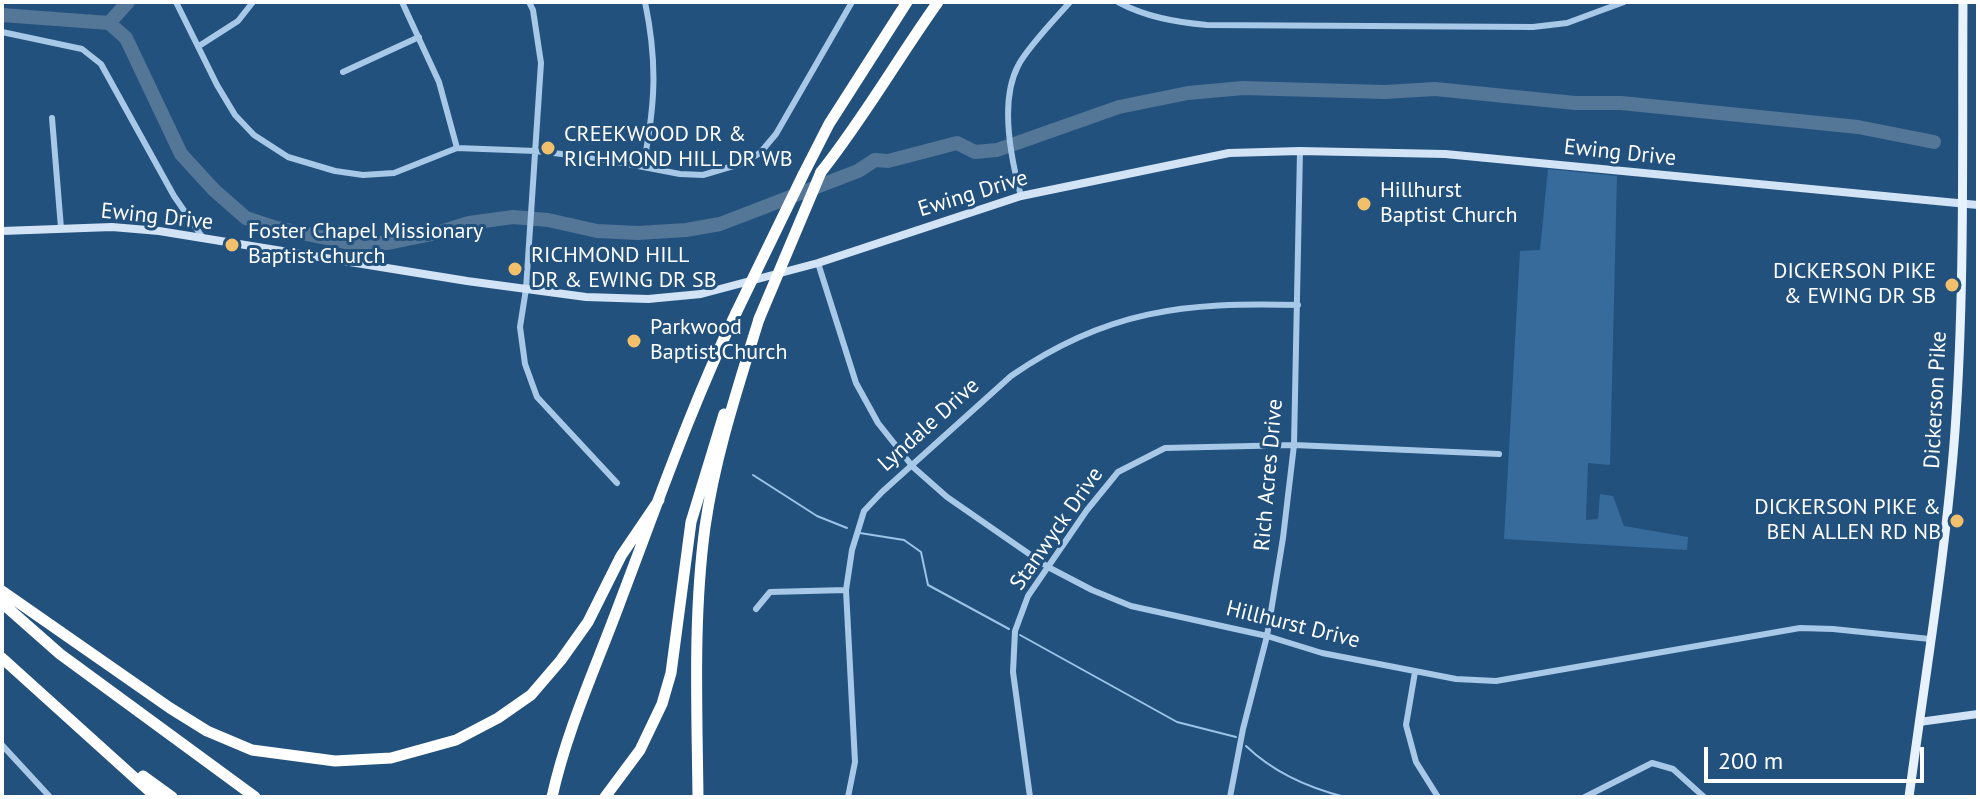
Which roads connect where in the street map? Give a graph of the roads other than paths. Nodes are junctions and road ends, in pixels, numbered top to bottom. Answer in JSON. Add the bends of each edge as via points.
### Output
{"nodes":[{"id":1,"x":176,"y":2,"type":"edge"},
{"id":2,"x":253,"y":2,"type":"edge"},
{"id":3,"x":402,"y":2,"type":"edge"},
{"id":4,"x":529,"y":2,"type":"edge"},
{"id":5,"x":645,"y":2,"type":"edge"},
{"id":6,"x":852,"y":2,"type":"edge"},
{"id":7,"x":907,"y":2,"type":"edge"},
{"id":8,"x":938,"y":2,"type":"edge"},
{"id":9,"x":1070,"y":2,"type":"edge"},
{"id":10,"x":1118,"y":2,"type":"edge"},
{"id":11,"x":1624,"y":2,"type":"edge"},
{"id":12,"x":1963,"y":2,"type":"edge"},
{"id":13,"x":2,"y":32,"type":"edge"},
{"id":14,"x":419,"y":37,"type":"junction"},
{"id":15,"x":199,"y":46,"type":"junction"},
{"id":16,"x":343,"y":72,"type":"dead end"},
{"id":17,"x":52,"y":118,"type":"dead end"},
{"id":18,"x":457,"y":148,"type":"junction"},
{"id":19,"x":536,"y":151,"type":"junction"},
{"id":20,"x":1300,"y":151,"type":"junction"},
{"id":21,"x":643,"y":167,"type":"junction"},
{"id":22,"x":1021,"y":196,"type":"junction"},
{"id":23,"x":1962,"y":204,"type":"junction"},
{"id":24,"x":1978,"y":205,"type":"edge"},
{"id":25,"x":61,"y":228,"type":"junction"},
{"id":26,"x":2,"y":231,"type":"edge"},
{"id":27,"x":203,"y":238,"type":"junction"},
{"id":28,"x":818,"y":263,"type":"junction"},
{"id":29,"x":526,"y":289,"type":"junction"},
{"id":30,"x":1298,"y":305,"type":"junction"},
{"id":31,"x":747,"y":356,"type":"junction"},
{"id":32,"x":1294,"y":445,"type":"junction"},
{"id":33,"x":1499,"y":454,"type":"dead end"},
{"id":34,"x":913,"y":467,"type":"junction"},
{"id":35,"x":617,"y":483,"type":"dead end"},
{"id":36,"x":659,"y":500,"type":"junction"},
{"id":37,"x":1048,"y":567,"type":"junction"},
{"id":38,"x":846,"y":590,"type":"junction"},
{"id":39,"x":2,"y":591,"type":"edge"},
{"id":40,"x":2,"y":603,"type":"edge"},
{"id":41,"x":756,"y":609,"type":"dead end"},
{"id":42,"x":1267,"y":636,"type":"junction"},
{"id":43,"x":1930,"y":639,"type":"junction"},
{"id":44,"x":2,"y":658,"type":"edge"},
{"id":45,"x":1415,"y":672,"type":"junction"},
{"id":46,"x":1978,"y":714,"type":"edge"},
{"id":47,"x":1919,"y":722,"type":"junction"},
{"id":48,"x":2,"y":745,"type":"edge"},
{"id":49,"x":103,"y":749,"type":"junction"},
{"id":50,"x":50,"y":797,"type":"edge"},
{"id":51,"x":156,"y":797,"type":"edge"},
{"id":52,"x":172,"y":797,"type":"edge"},
{"id":53,"x":255,"y":797,"type":"edge"},
{"id":54,"x":552,"y":797,"type":"edge"},
{"id":55,"x":605,"y":797,"type":"edge"},
{"id":56,"x":698,"y":797,"type":"edge"},
{"id":57,"x":848,"y":797,"type":"edge"},
{"id":58,"x":1030,"y":797,"type":"edge"},
{"id":59,"x":1230,"y":797,"type":"edge"},
{"id":60,"x":1438,"y":797,"type":"edge"},
{"id":61,"x":1585,"y":797,"type":"edge"},
{"id":62,"x":1704,"y":797,"type":"edge"},
{"id":63,"x":1909,"y":797,"type":"edge"}],
"edges":[{"from":1,"to":15,"type":"street"},
{"from":2,"to":15,"type":"street","via":[[238,21]]},
{"from":3,"to":14,"type":"street"},
{"from":4,"to":19,"type":"street","via":[[541,63]]},
{"from":5,"to":21,"type":"street","via":[[655,57],[655,95]]},
{"from":6,"to":21,"type":"street","via":[[760,153],[703,175]]},
{"from":7,"to":36,"type":"highway","bridge":true,"via":[[803,175],[703,387]]},
{"from":8,"to":31,"type":"highway","bridge":true,"via":[[821,172]]},
{"from":9,"to":22,"type":"street","via":[[1018,65],[1010,95],[1009,150]]},
{"from":10,"to":11,"type":"street","via":[[1143,14],[1207,25],[1533,27],[1567,23]]},
{"from":12,"to":23,"type":"main road","name":"Dickerson Pike"},
{"from":13,"to":27,"type":"street","via":[[82,49],[101,64]]},
{"from":14,"to":16,"type":"street"},
{"from":14,"to":18,"type":"street","via":[[439,82]]},
{"from":15,"to":18,"type":"street","via":[[235,115],[288,157],[363,175],[394,173]]},
{"from":17,"to":25,"type":"street"},
{"from":18,"to":19,"type":"street"},
{"from":19,"to":21,"type":"street"},
{"from":19,"to":29,"type":"street"},
{"from":20,"to":22,"type":"main road","name":"Ewing Drive","via":[[1229,153]]},
{"from":20,"to":23,"type":"main road","name":"Ewing Drive","via":[[1445,154]]},
{"from":20,"to":30,"type":"street","name":"Rich Acres Drive"},
{"from":22,"to":28,"type":"main road","name":"Ewing Drive"},
{"from":23,"to":24,"type":"main road","name":"Ewing Drive"},
{"from":23,"to":43,"type":"main road","name":"Dickerson Pike","via":[[1955,430]]},
{"from":25,"to":26,"type":"main road","name":"Ewing Drive"},
{"from":25,"to":27,"type":"main road","name":"Ewing Drive","via":[[112,227]]},
{"from":27,"to":29,"type":"main road","name":"Ewing Drive"},
{"from":28,"to":29,"type":"main road","name":"Ewing Drive","via":[[701,294],[648,299]]},
{"from":28,"to":34,"type":"street","name":"Hillhurst Drive","via":[[856,383],[878,423]]},
{"from":29,"to":35,"type":"street","via":[[520,327],[537,397]]},
{"from":30,"to":32,"type":"street","name":"Rich Acres Drive"},
{"from":30,"to":34,"type":"street","name":"Lyndale Drive","via":[[1169,309],[1107,325],[1011,376]]},
{"from":31,"to":55,"type":"highway","via":[[717,431],[691,522],[671,673],[662,704],[640,750]]},
{"from":31,"to":56,"type":"highway","via":[[705,525]]},
{"from":32,"to":33,"type":"street","name":"Stanwyck Drive"},
{"from":32,"to":37,"type":"street","name":"Stanwyck Drive","via":[[1165,448],[1118,472]]},
{"from":32,"to":42,"type":"street","name":"Rich Acres Drive"},
{"from":34,"to":37,"type":"street","name":"Hillhurst Drive"},
{"from":34,"to":38,"type":"street","name":"Lyndale Drive","via":[[864,511]]},
{"from":36,"to":39,"type":"highway","via":[[621,556],[588,622],[531,695],[456,740],[391,758],[335,761],[252,750],[207,731]]},
{"from":36,"to":54,"type":"highway","via":[[569,729]]},
{"from":37,"to":42,"type":"street","name":"Hillhurst Drive","via":[[1131,606]]},
{"from":37,"to":58,"type":"street","name":"Stanwyck Drive","via":[[1028,596],[1015,631],[1013,672]]},
{"from":38,"to":41,"type":"street","via":[[770,592]]},
{"from":38,"to":57,"type":"street","name":"Lyndale Drive","via":[[855,762]]},
{"from":40,"to":53,"type":"highway","via":[[60,654]]},
{"from":42,"to":45,"type":"street","name":"Hillhurst Drive"},
{"from":42,"to":59,"type":"street","name":"Rich Acres Drive"},
{"from":43,"to":45,"type":"street","name":"Hillhurst Drive","via":[[1800,628],[1496,681]]},
{"from":43,"to":47,"type":"main road","name":"Dickerson Pike"},
{"from":44,"to":49,"type":"highway"},
{"from":45,"to":60,"type":"street","via":[[1406,725],[1416,762]]},
{"from":46,"to":47,"type":"main road"},
{"from":47,"to":63,"type":"main road","name":"Dickerson Pike"},
{"from":48,"to":50,"type":"street"},
{"from":49,"to":51,"type":"highway"},
{"from":49,"to":52,"type":"highway"},
{"from":61,"to":62,"type":"street","via":[[1652,763],[1673,769]]}]}
